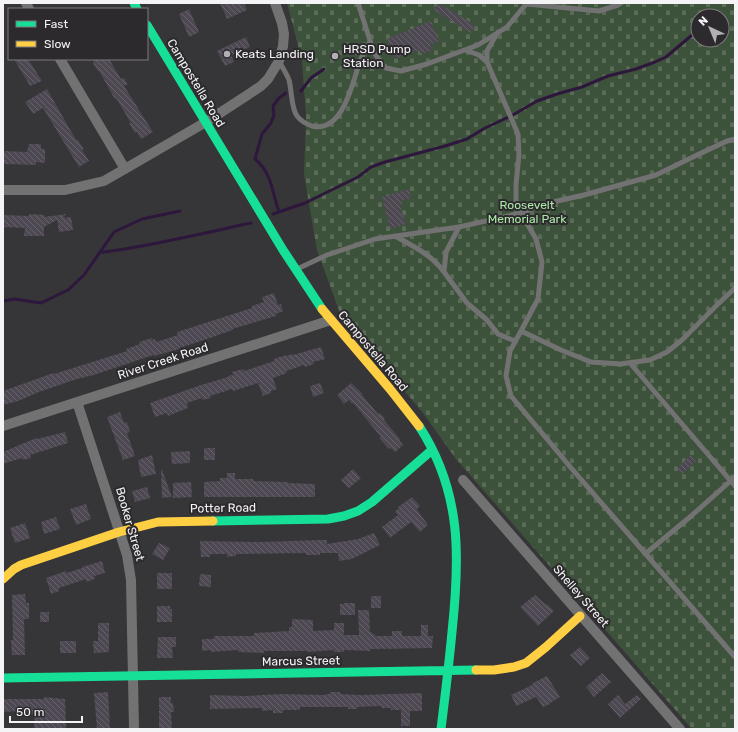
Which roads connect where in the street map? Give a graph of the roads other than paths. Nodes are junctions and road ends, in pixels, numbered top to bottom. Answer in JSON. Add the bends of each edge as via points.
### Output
{"nodes":[{"id":1,"x":275,"y":3,"type":"edge"},
{"id":2,"x":358,"y":3,"type":"edge"},
{"id":3,"x":527,"y":3,"type":"edge"},
{"id":4,"x":621,"y":3,"type":"edge"},
{"id":5,"x":148,"y":27,"type":"edge"},
{"id":6,"x":498,"y":32,"type":"junction"},
{"id":7,"x":370,"y":41,"type":"junction"},
{"id":8,"x":466,"y":50,"type":"junction"},
{"id":9,"x":61,"y":60,"type":"edge"},
{"id":10,"x":279,"y":61,"type":"junction"},
{"id":11,"x":487,"y":62,"type":"junction"},
{"id":12,"x":206,"y":122,"type":"junction"},
{"id":13,"x":735,"y":139,"type":"edge"},
{"id":14,"x":125,"y":169,"type":"junction"},
{"id":15,"x":3,"y":190,"type":"edge"},
{"id":16,"x":521,"y":213,"type":"junction"},
{"id":17,"x":459,"y":227,"type":"junction"},
{"id":18,"x":395,"y":236,"type":"junction"},
{"id":19,"x":296,"y":269,"type":"junction"},
{"id":20,"x":444,"y":272,"type":"junction"},
{"id":21,"x":735,"y":288,"type":"edge"},
{"id":22,"x":331,"y":320,"type":"junction"},
{"id":23,"x":521,"y":331,"type":"junction"},
{"id":24,"x":515,"y":341,"type":"junction"},
{"id":25,"x":630,"y":363,"type":"junction"},
{"id":26,"x":77,"y":402,"type":"junction"},
{"id":27,"x":3,"y":426,"type":"edge"},
{"id":28,"x":432,"y":450,"type":"junction"},
{"id":29,"x":733,"y":479,"type":"edge"},
{"id":30,"x":463,"y":480,"type":"dead end"},
{"id":31,"x":735,"y":486,"type":"edge"},
{"id":32,"x":120,"y":532,"type":"junction"},
{"id":33,"x":645,"y":554,"type":"junction"},
{"id":34,"x":3,"y":579,"type":"edge"},
{"id":35,"x":580,"y":616,"type":"junction"},
{"id":36,"x":735,"y":657,"type":"edge"},
{"id":37,"x":448,"y":671,"type":"junction"},
{"id":38,"x":134,"y":675,"type":"junction"},
{"id":39,"x":3,"y":678,"type":"edge"},
{"id":40,"x":134,"y":729,"type":"edge"},
{"id":41,"x":441,"y":729,"type":"edge"},
{"id":42,"x":680,"y":729,"type":"edge"}],
"edges":[{"from":1,"to":10,"type":"street","via":[[284,34]]},
{"from":2,"to":7,"type":"lane"},
{"from":3,"to":4,"type":"lane","via":[[599,11]]},
{"from":3,"to":6,"type":"lane","via":[[507,27]]},
{"from":5,"to":12,"type":"street","name":"Campostella Road"},
{"from":6,"to":8,"type":"lane"},
{"from":6,"to":11,"type":"lane","via":[[487,50]]},
{"from":7,"to":8,"type":"lane","via":[[374,53],[386,68],[401,71]]},
{"from":7,"to":10,"type":"lane","via":[[360,60],[340,114],[327,124],[317,127],[306,124],[293,109],[289,78]]},
{"from":8,"to":11,"type":"lane","via":[[479,55]]},
{"from":9,"to":14,"type":"street"},
{"from":10,"to":12,"type":"street","via":[[261,86]]},
{"from":11,"to":16,"type":"lane","via":[[518,134],[516,201]]},
{"from":12,"to":14,"type":"street"},
{"from":12,"to":19,"type":"street","name":"Campostella Road"},
{"from":13,"to":16,"type":"lane","via":[[656,175],[544,204]]},
{"from":14,"to":15,"type":"street","via":[[104,181],[72,189]]},
{"from":16,"to":17,"type":"lane"},
{"from":16,"to":23,"type":"lane","via":[[536,239],[542,262],[538,298]]},
{"from":17,"to":18,"type":"lane"},
{"from":17,"to":20,"type":"lane","via":[[446,252]]},
{"from":18,"to":19,"type":"lane","via":[[375,239],[327,255]]},
{"from":18,"to":20,"type":"lane","via":[[420,250]]},
{"from":19,"to":22,"type":"street","name":"Campostella Road"},
{"from":20,"to":24,"type":"lane","via":[[467,303],[487,320],[498,334]]},
{"from":21,"to":25,"type":"lane","via":[[667,352],[650,360]]},
{"from":22,"to":26,"type":"street","name":"River Creek Road"},
{"from":22,"to":28,"type":"street","name":"Campostella Road","via":[[411,417]]},
{"from":23,"to":24,"type":"lane"},
{"from":23,"to":25,"type":"lane","via":[[591,362]]},
{"from":24,"to":33,"type":"lane","via":[[510,351],[506,376],[511,396]]},
{"from":25,"to":29,"type":"lane"},
{"from":26,"to":27,"type":"street","name":"River Creek Road"},
{"from":26,"to":32,"type":"street","name":"Booker Street"},
{"from":28,"to":32,"type":"street","name":"Potter Road","via":[[372,502],[344,516],[158,522]]},
{"from":28,"to":37,"type":"street","name":"Campostella Road","via":[[450,495],[457,537],[458,576]]},
{"from":29,"to":31,"type":"lane"},
{"from":29,"to":33,"type":"lane"},
{"from":30,"to":35,"type":"street","name":"Shelley Street"},
{"from":32,"to":34,"type":"street","name":"Potter Road","via":[[21,565]]},
{"from":32,"to":38,"type":"street","name":"Booker Street","via":[[131,580]]},
{"from":33,"to":36,"type":"lane"},
{"from":35,"to":37,"type":"street","name":"Marcus Street","via":[[526,663],[494,670]]},
{"from":35,"to":42,"type":"street","name":"Shelley Street"},
{"from":37,"to":38,"type":"street","name":"Marcus Street"},
{"from":37,"to":41,"type":"street","name":"Campostella Road"},
{"from":38,"to":39,"type":"street","name":"Marcus Street"},
{"from":38,"to":40,"type":"street","name":"Booker Street"}]}
